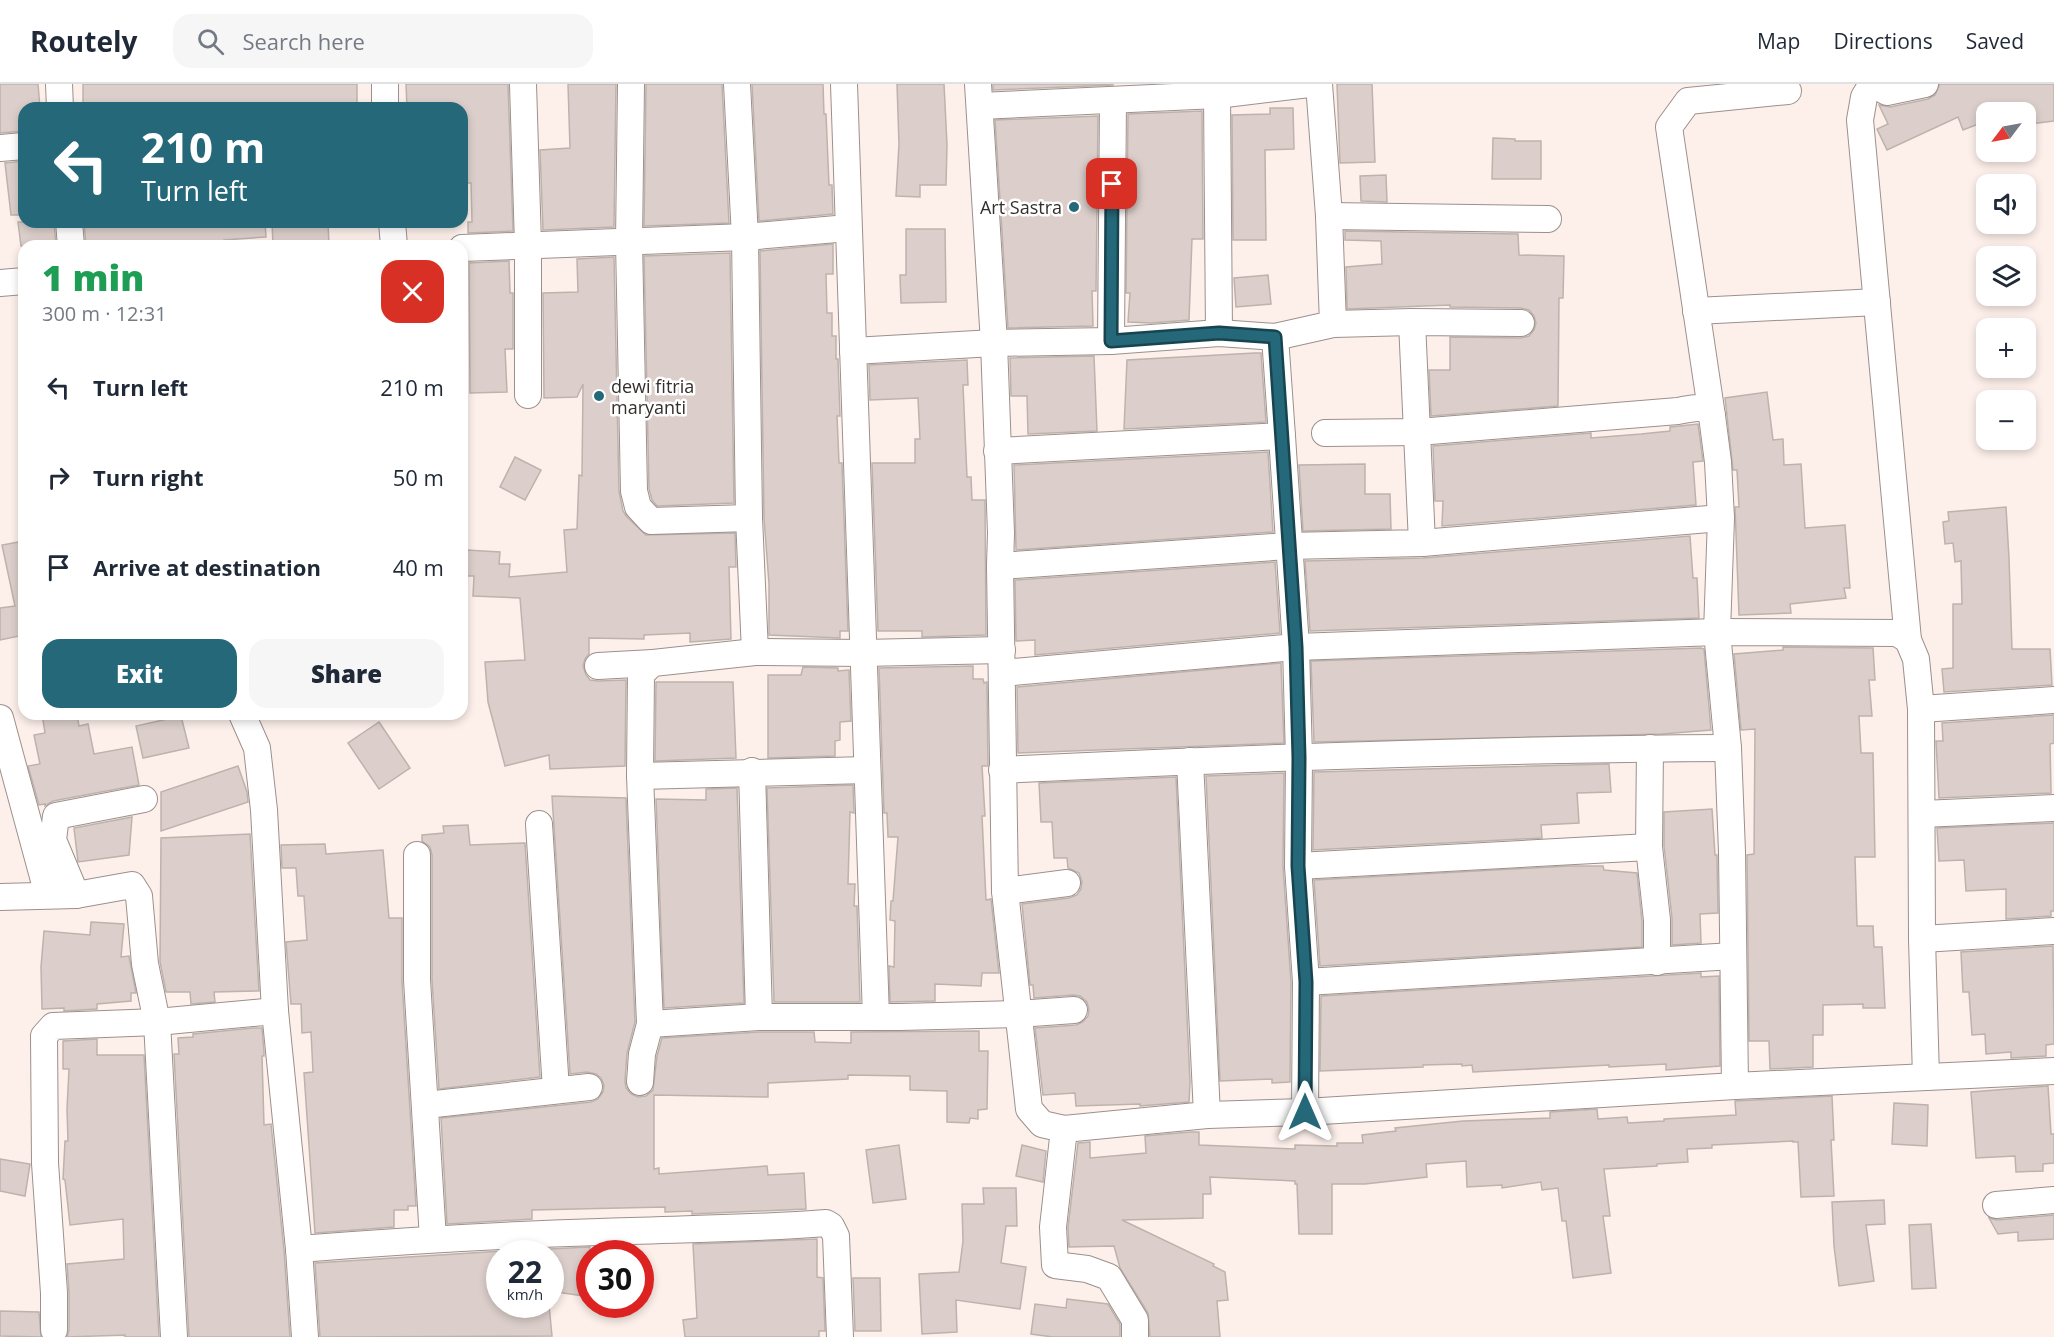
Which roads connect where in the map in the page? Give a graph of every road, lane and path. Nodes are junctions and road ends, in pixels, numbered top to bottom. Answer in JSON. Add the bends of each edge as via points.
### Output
{"nodes":[{"id":1,"x":59,"y":84,"type":"edge"},
{"id":2,"x":385,"y":84,"type":"edge"},
{"id":3,"x":523,"y":84,"type":"edge"},
{"id":4,"x":631,"y":84,"type":"edge"},
{"id":5,"x":737,"y":84,"type":"edge"},
{"id":6,"x":844,"y":84,"type":"edge"},
{"id":7,"x":1309,"y":84,"type":"edge"},
{"id":8,"x":1319,"y":84,"type":"edge"},
{"id":9,"x":1872,"y":84,"type":"edge"},
{"id":10,"x":1925,"y":84,"type":"edge"},
{"id":11,"x":1788,"y":91,"type":"dead end"},
{"id":12,"x":979,"y":95,"type":"edge"},
{"id":13,"x":1217,"y":95,"type":"junction"},
{"id":14,"x":1113,"y":99,"type":"junction"},
{"id":15,"x":60,"y":102,"type":"edge"},
{"id":16,"x":385,"y":102,"type":"edge"},
{"id":17,"x":18,"y":146,"type":"edge"},
{"id":18,"x":0,"y":148,"type":"edge"},
{"id":19,"x":1329,"y":216,"type":"junction"},
{"id":20,"x":1548,"y":219,"type":"dead end"},
{"id":21,"x":848,"y":228,"type":"junction"},
{"id":22,"x":745,"y":237,"type":"junction"},
{"id":23,"x":629,"y":242,"type":"junction"},
{"id":24,"x":528,"y":244,"type":"junction"},
{"id":25,"x":468,"y":248,"type":"edge"},
{"id":26,"x":18,"y":282,"type":"edge"},
{"id":27,"x":0,"y":283,"type":"edge"},
{"id":28,"x":1877,"y":302,"type":"junction"},
{"id":29,"x":1696,"y":311,"type":"junction"},
{"id":30,"x":1412,"y":322,"type":"junction"},
{"id":31,"x":1521,"y":323,"type":"dead end"},
{"id":32,"x":1333,"y":324,"type":"junction"},
{"id":33,"x":1219,"y":333,"type":"junction"},
{"id":34,"x":1275,"y":337,"type":"junction"},
{"id":35,"x":1111,"y":341,"type":"junction"},
{"id":36,"x":994,"y":343,"type":"junction"},
{"id":37,"x":853,"y":351,"type":"junction"},
{"id":38,"x":528,"y":395,"type":"dead end"},
{"id":39,"x":1712,"y":416,"type":"junction"},
{"id":40,"x":1418,"y":432,"type":"junction"},
{"id":41,"x":1325,"y":433,"type":"dead end"},
{"id":42,"x":1282,"y":436,"type":"junction"},
{"id":43,"x":997,"y":451,"type":"junction"},
{"id":44,"x":748,"y":518,"type":"junction"},
{"id":45,"x":1721,"y":518,"type":"junction"},
{"id":46,"x":1422,"y":543,"type":"junction"},
{"id":47,"x":1288,"y":546,"type":"junction"},
{"id":48,"x":1000,"y":566,"type":"junction"},
{"id":49,"x":1717,"y":633,"type":"junction"},
{"id":50,"x":1908,"y":640,"type":"junction"},
{"id":51,"x":1296,"y":647,"type":"junction"},
{"id":52,"x":755,"y":652,"type":"junction"},
{"id":53,"x":863,"y":653,"type":"junction"},
{"id":54,"x":1002,"y":661,"type":"junction"},
{"id":55,"x":653,"y":663,"type":"junction"},
{"id":56,"x":598,"y":666,"type":"dead end"},
{"id":57,"x":2054,"y":700,"type":"edge"},
{"id":58,"x":1921,"y":709,"type":"junction"},
{"id":59,"x":0,"y":718,"type":"edge"},
{"id":60,"x":245,"y":720,"type":"edge"},
{"id":61,"x":1650,"y":748,"type":"junction"},
{"id":62,"x":1728,"y":748,"type":"junction"},
{"id":63,"x":1299,"y":758,"type":"junction"},
{"id":64,"x":1190,"y":761,"type":"junction"},
{"id":65,"x":867,"y":770,"type":"junction"},
{"id":66,"x":1002,"y":770,"type":"junction"},
{"id":67,"x":752,"y":771,"type":"junction"},
{"id":68,"x":640,"y":776,"type":"junction"},
{"id":69,"x":144,"y":799,"type":"dead end"},
{"id":70,"x":2054,"y":808,"type":"edge"},
{"id":71,"x":1922,"y":814,"type":"junction"},
{"id":72,"x":539,"y":824,"type":"dead end"},
{"id":73,"x":1649,"y":847,"type":"junction"},
{"id":74,"x":417,"y":855,"type":"dead end"},
{"id":75,"x":1298,"y":866,"type":"junction"},
{"id":76,"x":1067,"y":883,"type":"dead end"},
{"id":77,"x":1005,"y":891,"type":"junction"},
{"id":78,"x":48,"y":895,"type":"junction"},
{"id":79,"x":76,"y":895,"type":"junction"},
{"id":80,"x":0,"y":897,"type":"edge"},
{"id":81,"x":2054,"y":931,"type":"edge"},
{"id":82,"x":1922,"y":939,"type":"junction"},
{"id":83,"x":1732,"y":956,"type":"junction"},
{"id":84,"x":1657,"y":962,"type":"junction"},
{"id":85,"x":1306,"y":982,"type":"junction"},
{"id":86,"x":1074,"y":1010,"type":"dead end"},
{"id":87,"x":275,"y":1011,"type":"junction"},
{"id":88,"x":1018,"y":1014,"type":"junction"},
{"id":89,"x":759,"y":1017,"type":"junction"},
{"id":90,"x":876,"y":1017,"type":"junction"},
{"id":91,"x":157,"y":1022,"type":"junction"},
{"id":92,"x":650,"y":1024,"type":"junction"},
{"id":93,"x":2054,"y":1071,"type":"edge"},
{"id":94,"x":1926,"y":1077,"type":"junction"},
{"id":95,"x":640,"y":1082,"type":"dead end"},
{"id":96,"x":1735,"y":1086,"type":"junction"},
{"id":97,"x":589,"y":1087,"type":"dead end"},
{"id":98,"x":556,"y":1090,"type":"junction"},
{"id":99,"x":426,"y":1105,"type":"junction"},
{"id":100,"x":1305,"y":1112,"type":"junction"},
{"id":101,"x":1207,"y":1115,"type":"junction"},
{"id":102,"x":1064,"y":1129,"type":"junction"},
{"id":103,"x":2054,"y":1200,"type":"edge"},
{"id":104,"x":1996,"y":1205,"type":"dead end"},
{"id":105,"x":433,"y":1239,"type":"junction"},
{"id":106,"x":299,"y":1249,"type":"junction"},
{"id":107,"x":54,"y":1330,"type":"dead end"},
{"id":108,"x":174,"y":1337,"type":"edge"},
{"id":109,"x":305,"y":1337,"type":"edge"},
{"id":110,"x":840,"y":1337,"type":"edge"},
{"id":111,"x":1135,"y":1337,"type":"edge"}],
"edges":[{"from":1,"to":15,"type":"street"},
{"from":2,"to":16,"type":"street"},
{"from":3,"to":24,"type":"street"},
{"from":4,"to":23,"type":"street"},
{"from":5,"to":22,"type":"street"},
{"from":6,"to":21,"type":"street"},
{"from":7,"to":13,"type":"street"},
{"from":8,"to":19,"type":"street"},
{"from":9,"to":10,"type":"street","via":[[1887,92]]},
{"from":9,"to":28,"type":"street","via":[[1864,97],[1860,120]]},
{"from":11,"to":29,"type":"street","via":[[1688,101],[1669,127]]},
{"from":12,"to":14,"type":"street"},
{"from":12,"to":36,"type":"street"},
{"from":13,"to":14,"type":"street"},
{"from":13,"to":33,"type":"street"},
{"from":14,"to":35,"type":"street"},
{"from":17,"to":18,"type":"street"},
{"from":19,"to":20,"type":"street"},
{"from":19,"to":32,"type":"street"},
{"from":21,"to":22,"type":"street"},
{"from":21,"to":37,"type":"street"},
{"from":22,"to":23,"type":"street"},
{"from":22,"to":44,"type":"street"},
{"from":23,"to":24,"type":"street"},
{"from":23,"to":44,"type":"street","via":[[634,491],[638,507],[651,521]]},
{"from":24,"to":25,"type":"street"},
{"from":24,"to":38,"type":"street"},
{"from":26,"to":27,"type":"street"},
{"from":28,"to":29,"type":"street"},
{"from":28,"to":50,"type":"street"},
{"from":29,"to":39,"type":"street"},
{"from":30,"to":31,"type":"street"},
{"from":30,"to":32,"type":"street"},
{"from":30,"to":40,"type":"street"},
{"from":32,"to":34,"type":"street"},
{"from":33,"to":34,"type":"street"},
{"from":33,"to":35,"type":"street"},
{"from":34,"to":42,"type":"street"},
{"from":35,"to":36,"type":"street"},
{"from":36,"to":37,"type":"street"},
{"from":36,"to":43,"type":"street"},
{"from":37,"to":53,"type":"street"},
{"from":39,"to":40,"type":"street","via":[[1703,407]]},
{"from":39,"to":45,"type":"street"},
{"from":40,"to":41,"type":"street"},
{"from":40,"to":46,"type":"street"},
{"from":42,"to":43,"type":"street"},
{"from":42,"to":47,"type":"street"},
{"from":43,"to":48,"type":"street"},
{"from":44,"to":52,"type":"street"},
{"from":45,"to":46,"type":"street"},
{"from":45,"to":49,"type":"street"},
{"from":46,"to":47,"type":"street"},
{"from":47,"to":48,"type":"street"},
{"from":47,"to":51,"type":"street"},
{"from":48,"to":54,"type":"street"},
{"from":49,"to":50,"type":"street","via":[[1897,633]]},
{"from":49,"to":51,"type":"street"},
{"from":49,"to":62,"type":"street"},
{"from":50,"to":58,"type":"street","via":[[1916,659]]},
{"from":51,"to":54,"type":"street"},
{"from":51,"to":63,"type":"street"},
{"from":52,"to":53,"type":"street"},
{"from":52,"to":55,"type":"street"},
{"from":53,"to":54,"type":"street"},
{"from":53,"to":65,"type":"street"},
{"from":54,"to":66,"type":"street"},
{"from":55,"to":56,"type":"street"},
{"from":55,"to":68,"type":"street","via":[[641,674]]},
{"from":57,"to":58,"type":"street"},
{"from":58,"to":71,"type":"street"},
{"from":59,"to":78,"type":"street"},
{"from":60,"to":87,"type":"street","via":[[257,748],[264,810]]},
{"from":61,"to":62,"type":"street"},
{"from":61,"to":63,"type":"street"},
{"from":61,"to":73,"type":"street"},
{"from":62,"to":83,"type":"street"},
{"from":63,"to":64,"type":"street"},
{"from":63,"to":75,"type":"street"},
{"from":64,"to":66,"type":"street"},
{"from":64,"to":101,"type":"street"},
{"from":65,"to":67,"type":"street"},
{"from":65,"to":90,"type":"street"},
{"from":66,"to":77,"type":"street"},
{"from":67,"to":68,"type":"street"},
{"from":67,"to":89,"type":"street"},
{"from":68,"to":92,"type":"street"},
{"from":69,"to":79,"type":"street","via":[[56,816],[53,840]]},
{"from":70,"to":71,"type":"street"},
{"from":71,"to":82,"type":"street"},
{"from":72,"to":98,"type":"street"},
{"from":73,"to":75,"type":"street"},
{"from":73,"to":84,"type":"street"},
{"from":74,"to":99,"type":"street","via":[[417,980]]},
{"from":75,"to":85,"type":"street"},
{"from":76,"to":77,"type":"street"},
{"from":77,"to":88,"type":"street"},
{"from":78,"to":79,"type":"street"},
{"from":78,"to":80,"type":"street"},
{"from":79,"to":91,"type":"street","via":[[132,885],[136,889]]},
{"from":81,"to":82,"type":"street"},
{"from":82,"to":94,"type":"street"},
{"from":83,"to":84,"type":"street"},
{"from":83,"to":96,"type":"street"},
{"from":84,"to":85,"type":"street"},
{"from":85,"to":100,"type":"street"},
{"from":86,"to":88,"type":"street"},
{"from":87,"to":91,"type":"street"},
{"from":87,"to":106,"type":"street"},
{"from":88,"to":90,"type":"street"},
{"from":88,"to":102,"type":"street","via":[[1029,1109],[1042,1124]]},
{"from":89,"to":90,"type":"street"},
{"from":89,"to":92,"type":"street"},
{"from":91,"to":107,"type":"street","via":[[53,1026],[44,1036],[45,1163]]},
{"from":91,"to":108,"type":"street"},
{"from":92,"to":95,"type":"street"},
{"from":93,"to":94,"type":"street"},
{"from":94,"to":96,"type":"street"},
{"from":96,"to":100,"type":"street"},
{"from":97,"to":98,"type":"street"},
{"from":98,"to":99,"type":"street"},
{"from":99,"to":105,"type":"street"},
{"from":100,"to":101,"type":"street"},
{"from":101,"to":102,"type":"street"},
{"from":102,"to":111,"type":"street","via":[[1053,1227],[1055,1265],[1087,1269],[1109,1277],[1135,1320]]},
{"from":103,"to":104,"type":"street"},
{"from":105,"to":106,"type":"street"},
{"from":105,"to":110,"type":"street","via":[[826,1223],[836,1236]]},
{"from":106,"to":109,"type":"street"}]}
